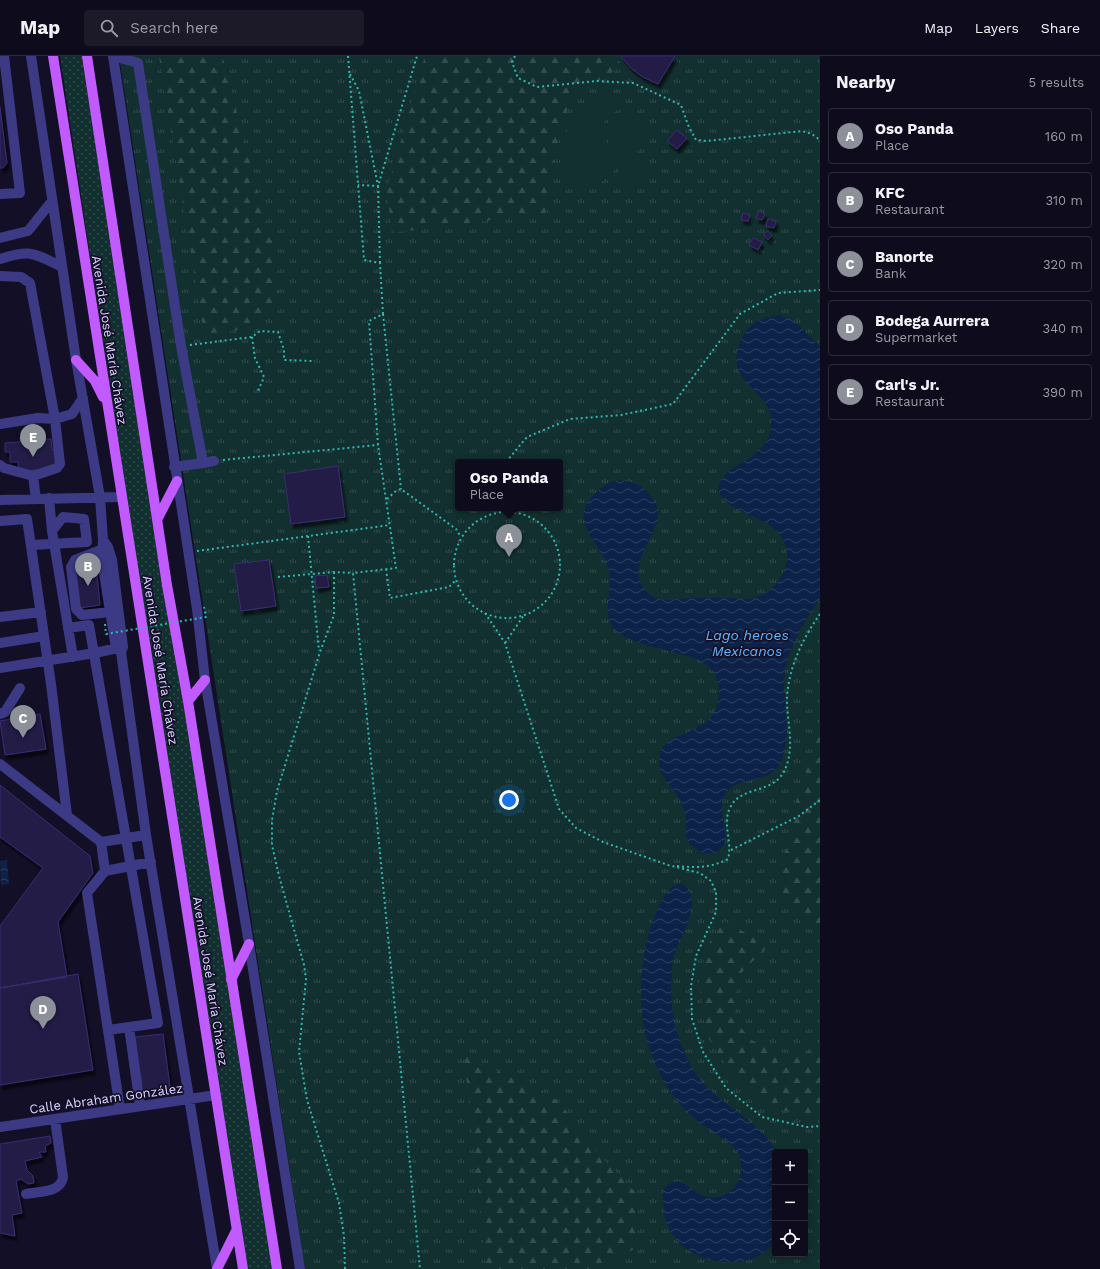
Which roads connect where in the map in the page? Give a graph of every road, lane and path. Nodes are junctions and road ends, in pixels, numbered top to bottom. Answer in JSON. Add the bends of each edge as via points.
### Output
{"nodes":[{"id":1,"x":4,"y":56,"type":"edge"},
{"id":2,"x":31,"y":56,"type":"edge"},
{"id":3,"x":53,"y":56,"type":"edge"},
{"id":4,"x":88,"y":56,"type":"edge"},
{"id":5,"x":113,"y":56,"type":"edge"},
{"id":6,"x":348,"y":56,"type":"edge"},
{"id":7,"x":417,"y":56,"type":"edge"},
{"id":8,"x":515,"y":56,"type":"edge"},
{"id":9,"x":350,"y":73,"type":"junction"},
{"id":10,"x":820,"y":140,"type":"edge"},
{"id":11,"x":358,"y":185,"type":"junction"},
{"id":12,"x":378,"y":186,"type":"junction"},
{"id":13,"x":0,"y":194,"type":"edge"},
{"id":14,"x":52,"y":201,"type":"junction"},
{"id":15,"x":0,"y":238,"type":"edge"},
{"id":16,"x":0,"y":259,"type":"edge"},
{"id":17,"x":380,"y":263,"type":"junction"},
{"id":18,"x":62,"y":267,"type":"junction"},
{"id":19,"x":0,"y":276,"type":"edge"},
{"id":20,"x":820,"y":290,"type":"edge"},
{"id":21,"x":382,"y":314,"type":"junction"},
{"id":22,"x":252,"y":337,"type":"junction"},
{"id":23,"x":181,"y":346,"type":"junction"},
{"id":24,"x":76,"y":360,"type":"junction"},
{"id":25,"x":313,"y":361,"type":"dead end"},
{"id":26,"x":258,"y":391,"type":"dead end"},
{"id":27,"x":83,"y":398,"type":"junction"},
{"id":28,"x":108,"y":410,"type":"junction"},
{"id":29,"x":56,"y":419,"type":"junction"},
{"id":30,"x":0,"y":424,"type":"edge"},
{"id":31,"x":378,"y":445,"type":"junction"},
{"id":32,"x":509,"y":459,"type":"edge"},
{"id":33,"x":214,"y":461,"type":"joint"},
{"id":34,"x":203,"y":463,"type":"junction"},
{"id":35,"x":0,"y":466,"type":"edge"},
{"id":36,"x":174,"y":467,"type":"junction"},
{"id":37,"x":33,"y":476,"type":"junction"},
{"id":38,"x":177,"y":481,"type":"junction"},
{"id":39,"x":401,"y":489,"type":"junction"},
{"id":40,"x":100,"y":497,"type":"junction"},
{"id":41,"x":122,"y":497,"type":"junction"},
{"id":42,"x":49,"y":498,"type":"junction"},
{"id":43,"x":36,"y":499,"type":"junction"},
{"id":44,"x":0,"y":500,"type":"edge"},
{"id":45,"x":387,"y":500,"type":"junction"},
{"id":46,"x":502,"y":511,"type":"joint"},
{"id":47,"x":158,"y":518,"type":"junction"},
{"id":48,"x":0,"y":521,"type":"edge"},
{"id":49,"x":390,"y":525,"type":"junction"},
{"id":50,"x":52,"y":531,"type":"junction"},
{"id":51,"x":308,"y":536,"type":"junction"},
{"id":52,"x":461,"y":537,"type":"junction"},
{"id":53,"x":54,"y":544,"type":"junction"},
{"id":54,"x":31,"y":545,"type":"junction"},
{"id":55,"x":104,"y":545,"type":"junction"},
{"id":56,"x":188,"y":552,"type":"junction"},
{"id":57,"x":386,"y":569,"type":"junction"},
{"id":58,"x":334,"y":572,"type":"junction"},
{"id":59,"x":353,"y":573,"type":"junction"},
{"id":60,"x":312,"y":574,"type":"junction"},
{"id":61,"x":278,"y":577,"type":"dead end"},
{"id":62,"x":456,"y":580,"type":"junction"},
{"id":63,"x":204,"y":607,"type":"dead end"},
{"id":64,"x":40,"y":612,"type":"junction"},
{"id":65,"x":110,"y":612,"type":"junction"},
{"id":66,"x":486,"y":613,"type":"junction"},
{"id":67,"x":820,"y":614,"type":"edge"},
{"id":68,"x":524,"y":615,"type":"junction"},
{"id":69,"x":0,"y":616,"type":"edge"},
{"id":70,"x":105,"y":624,"type":"dead end"},
{"id":71,"x":68,"y":628,"type":"junction"},
{"id":72,"x":44,"y":636,"type":"junction"},
{"id":73,"x":0,"y":642,"type":"edge"},
{"id":74,"x":506,"y":643,"type":"junction"},
{"id":75,"x":120,"y":649,"type":"junction"},
{"id":76,"x":320,"y":652,"type":"junction"},
{"id":77,"x":94,"y":653,"type":"junction"},
{"id":78,"x":73,"y":657,"type":"junction"},
{"id":79,"x":47,"y":660,"type":"junction"},
{"id":80,"x":0,"y":668,"type":"edge"},
{"id":81,"x":205,"y":680,"type":"junction"},
{"id":82,"x":20,"y":688,"type":"dead end"},
{"id":83,"x":188,"y":701,"type":"junction"},
{"id":84,"x":0,"y":714,"type":"edge"},
{"id":85,"x":0,"y":764,"type":"edge"},
{"id":86,"x":820,"y":800,"type":"edge"},
{"id":87,"x":67,"y":815,"type":"junction"},
{"id":88,"x":146,"y":836,"type":"junction"},
{"id":89,"x":127,"y":838,"type":"junction"},
{"id":90,"x":101,"y":842,"type":"junction"},
{"id":91,"x":730,"y":850,"type":"junction"},
{"id":92,"x":150,"y":862,"type":"junction"},
{"id":93,"x":668,"y":865,"type":"junction"},
{"id":94,"x":131,"y":866,"type":"junction"},
{"id":95,"x":105,"y":871,"type":"junction"},
{"id":96,"x":249,"y":944,"type":"junction"},
{"id":97,"x":231,"y":980,"type":"junction"},
{"id":98,"x":176,"y":1021,"type":"junction"},
{"id":99,"x":158,"y":1023,"type":"junction"},
{"id":100,"x":129,"y":1027,"type":"junction"},
{"id":101,"x":108,"y":1030,"type":"junction"},
{"id":102,"x":216,"y":1095,"type":"junction"},
{"id":103,"x":188,"y":1099,"type":"junction"},
{"id":104,"x":140,"y":1106,"type":"junction"},
{"id":105,"x":120,"y":1109,"type":"junction"},
{"id":106,"x":55,"y":1119,"type":"junction"},
{"id":107,"x":820,"y":1126,"type":"edge"},
{"id":108,"x":0,"y":1127,"type":"edge"},
{"id":109,"x":26,"y":1194,"type":"dead end"},
{"id":110,"x":237,"y":1229,"type":"junction"},
{"id":111,"x":210,"y":1269,"type":"edge"},
{"id":112,"x":217,"y":1269,"type":"edge"},
{"id":113,"x":243,"y":1269,"type":"edge"},
{"id":114,"x":277,"y":1269,"type":"edge"},
{"id":115,"x":300,"y":1269,"type":"edge"},
{"id":116,"x":345,"y":1269,"type":"edge"},
{"id":117,"x":420,"y":1269,"type":"edge"}],
"edges":[{"from":1,"to":13,"type":"street","via":[[20,193]]},
{"from":2,"to":14,"type":"street"},
{"from":3,"to":28,"type":"main road","name":"Avenida José María Chávez"},
{"from":4,"to":47,"type":"main road","name":"Avenida José María Chávez"},
{"from":5,"to":23,"type":"street","via":[[138,64]]},
{"from":5,"to":36,"type":"street"},
{"from":6,"to":9,"type":"path"},
{"from":7,"to":12,"type":"path"},
{"from":8,"to":10,"type":"path","via":[[512,62],[518,78],[537,87],[597,81],[633,83],[681,105],[696,140],[802,131]]},
{"from":9,"to":11,"type":"path"},
{"from":9,"to":12,"type":"path","via":[[359,91]]},
{"from":11,"to":12,"type":"path"},
{"from":11,"to":17,"type":"path","via":[[364,260]]},
{"from":12,"to":17,"type":"path"},
{"from":14,"to":15,"type":"street","via":[[28,231]]},
{"from":14,"to":18,"type":"street"},
{"from":16,"to":18,"type":"street","via":[[34,253]]},
{"from":17,"to":21,"type":"path"},
{"from":18,"to":24,"type":"street"},
{"from":19,"to":29,"type":"street","via":[[21,277],[30,283]]},
{"from":20,"to":32,"type":"path","via":[[778,293],[740,314],[673,404],[621,415],[570,419],[527,437]]},
{"from":21,"to":31,"type":"path","via":[[369,321]]},
{"from":21,"to":39,"type":"path"},
{"from":22,"to":23,"type":"path"},
{"from":22,"to":25,"type":"path","via":[[260,331],[278,332],[284,350],[284,360]]},
{"from":22,"to":26,"type":"path","via":[[255,358],[264,377]]},
{"from":23,"to":34,"type":"street"},
{"from":24,"to":27,"type":"street"},
{"from":24,"to":28,"type":"main road","via":[[94,382]]},
{"from":27,"to":29,"type":"street","via":[[72,414]]},
{"from":27,"to":40,"type":"street"},
{"from":28,"to":41,"type":"main road","name":"Avenida José María Chávez"},
{"from":29,"to":30,"type":"street","via":[[38,418]]},
{"from":29,"to":37,"type":"street","via":[[60,464],[57,468]]},
{"from":31,"to":33,"type":"path"},
{"from":31,"to":45,"type":"path"},
{"from":33,"to":34,"type":"street"},
{"from":34,"to":36,"type":"street"},
{"from":35,"to":37,"type":"street"},
{"from":36,"to":38,"type":"street"},
{"from":37,"to":43,"type":"street"},
{"from":38,"to":47,"type":"main road"},
{"from":38,"to":56,"type":"street"},
{"from":39,"to":45,"type":"path"},
{"from":39,"to":52,"type":"path","via":[[456,529]]},
{"from":40,"to":41,"type":"street"},
{"from":40,"to":42,"type":"street"},
{"from":40,"to":55,"type":"street"},
{"from":41,"to":102,"type":"main road","name":"Avenida José María Chávez"},
{"from":42,"to":43,"type":"street"},
{"from":42,"to":50,"type":"street"},
{"from":43,"to":44,"type":"street"},
{"from":45,"to":49,"type":"path"},
{"from":46,"to":52,"type":"path","via":[[472,524]]},
{"from":46,"to":68,"type":"path","via":[[519,513],[535,519],[548,530],[557,545],[560,562],[558,579],[551,595],[539,607]]},
{"from":47,"to":83,"type":"main road","name":"Avenida José María Chávez"},
{"from":48,"to":54,"type":"street","via":[[27,519]]},
{"from":49,"to":51,"type":"path"},
{"from":49,"to":57,"type":"path","via":[[396,568]]},
{"from":50,"to":53,"type":"street"},
{"from":50,"to":53,"type":"street","via":[[63,517],[84,519],[87,542]]},
{"from":51,"to":56,"type":"path"},
{"from":51,"to":60,"type":"path"},
{"from":52,"to":62,"type":"path","via":[[455,551],[453,566]]},
{"from":53,"to":54,"type":"street"},
{"from":53,"to":71,"type":"street"},
{"from":54,"to":64,"type":"street"},
{"from":55,"to":65,"type":"street"},
{"from":55,"to":65,"type":"street","via":[[75,560],[71,567],[76,609],[82,615]]},
{"from":55,"to":75,"type":"street","via":[[112,560]]},
{"from":56,"to":81,"type":"street"},
{"from":57,"to":59,"type":"path"},
{"from":57,"to":62,"type":"path","via":[[390,598],[449,587]]},
{"from":58,"to":59,"type":"path"},
{"from":58,"to":60,"type":"path"},
{"from":58,"to":76,"type":"path","via":[[334,615]]},
{"from":59,"to":117,"type":"path"},
{"from":60,"to":61,"type":"path"},
{"from":60,"to":76,"type":"path"},
{"from":62,"to":66,"type":"path","via":[[467,600],[475,608]]},
{"from":63,"to":70,"type":"path","bridge":true,"via":[[206,617],[106,634]]},
{"from":64,"to":69,"type":"street"},
{"from":64,"to":72,"type":"street"},
{"from":65,"to":75,"type":"street"},
{"from":66,"to":68,"type":"path","via":[[504,618]]},
{"from":66,"to":74,"type":"path"},
{"from":67,"to":91,"type":"path","via":[[807,634],[791,677],[787,702],[790,746],[786,769],[776,781],[765,788],[739,796],[730,806],[727,820]]},
{"from":68,"to":74,"type":"path"},
{"from":71,"to":77,"type":"street","via":[[88,625]]},
{"from":71,"to":78,"type":"street"},
{"from":72,"to":73,"type":"street"},
{"from":72,"to":79,"type":"street"},
{"from":74,"to":93,"type":"path","via":[[558,808],[576,828],[603,842]]},
{"from":75,"to":77,"type":"street"},
{"from":75,"to":88,"type":"street"},
{"from":76,"to":116,"type":"path","via":[[277,791],[272,820],[272,845],[278,876],[304,965],[306,980],[299,1052],[307,1100],[339,1203]]},
{"from":77,"to":78,"type":"street"},
{"from":77,"to":89,"type":"street"},
{"from":78,"to":79,"type":"street"},
{"from":79,"to":80,"type":"street"},
{"from":79,"to":87,"type":"street"},
{"from":81,"to":83,"type":"main road"},
{"from":81,"to":96,"type":"street"},
{"from":82,"to":84,"type":"street","via":[[5,712]]},
{"from":83,"to":97,"type":"main road","name":"Avenida José María Chávez"},
{"from":85,"to":87,"type":"street"},
{"from":86,"to":91,"type":"path","via":[[799,816]]},
{"from":87,"to":90,"type":"street"},
{"from":88,"to":89,"type":"street"},
{"from":88,"to":92,"type":"street"},
{"from":89,"to":90,"type":"street"},
{"from":89,"to":94,"type":"street"},
{"from":90,"to":95,"type":"street"},
{"from":91,"to":93,"type":"path","via":[[728,859],[715,866],[692,868]]},
{"from":92,"to":94,"type":"street"},
{"from":92,"to":98,"type":"street"},
{"from":93,"to":107,"type":"path","via":[[700,873],[711,881],[716,892],[716,912],[696,956],[691,986],[692,1019],[703,1052],[726,1088],[762,1117],[807,1127]]},
{"from":94,"to":95,"type":"street"},
{"from":94,"to":99,"type":"street"},
{"from":95,"to":101,"type":"street","via":[[87,893]]},
{"from":96,"to":97,"type":"main road"},
{"from":96,"to":115,"type":"street"},
{"from":97,"to":114,"type":"main road","name":"Avenida José María Chávez"},
{"from":98,"to":99,"type":"street"},
{"from":98,"to":103,"type":"street"},
{"from":99,"to":100,"type":"street"},
{"from":100,"to":101,"type":"street"},
{"from":100,"to":104,"type":"street"},
{"from":101,"to":105,"type":"street"},
{"from":102,"to":103,"type":"street","name":"Calle Abraham González"},
{"from":102,"to":110,"type":"main road","name":"Avenida José María Chávez"},
{"from":103,"to":104,"type":"street","name":"Calle Abraham González"},
{"from":103,"to":112,"type":"street"},
{"from":104,"to":105,"type":"street","name":"Calle Abraham González"},
{"from":105,"to":106,"type":"street","name":"Calle Abraham González"},
{"from":106,"to":108,"type":"street","name":"Calle Abraham González"},
{"from":106,"to":109,"type":"street","via":[[62,1184],[59,1188]]},
{"from":110,"to":112,"type":"main road"},
{"from":110,"to":113,"type":"main road","name":"Avenida José María Chávez"},
{"from":111,"to":112,"type":"street"}]}
